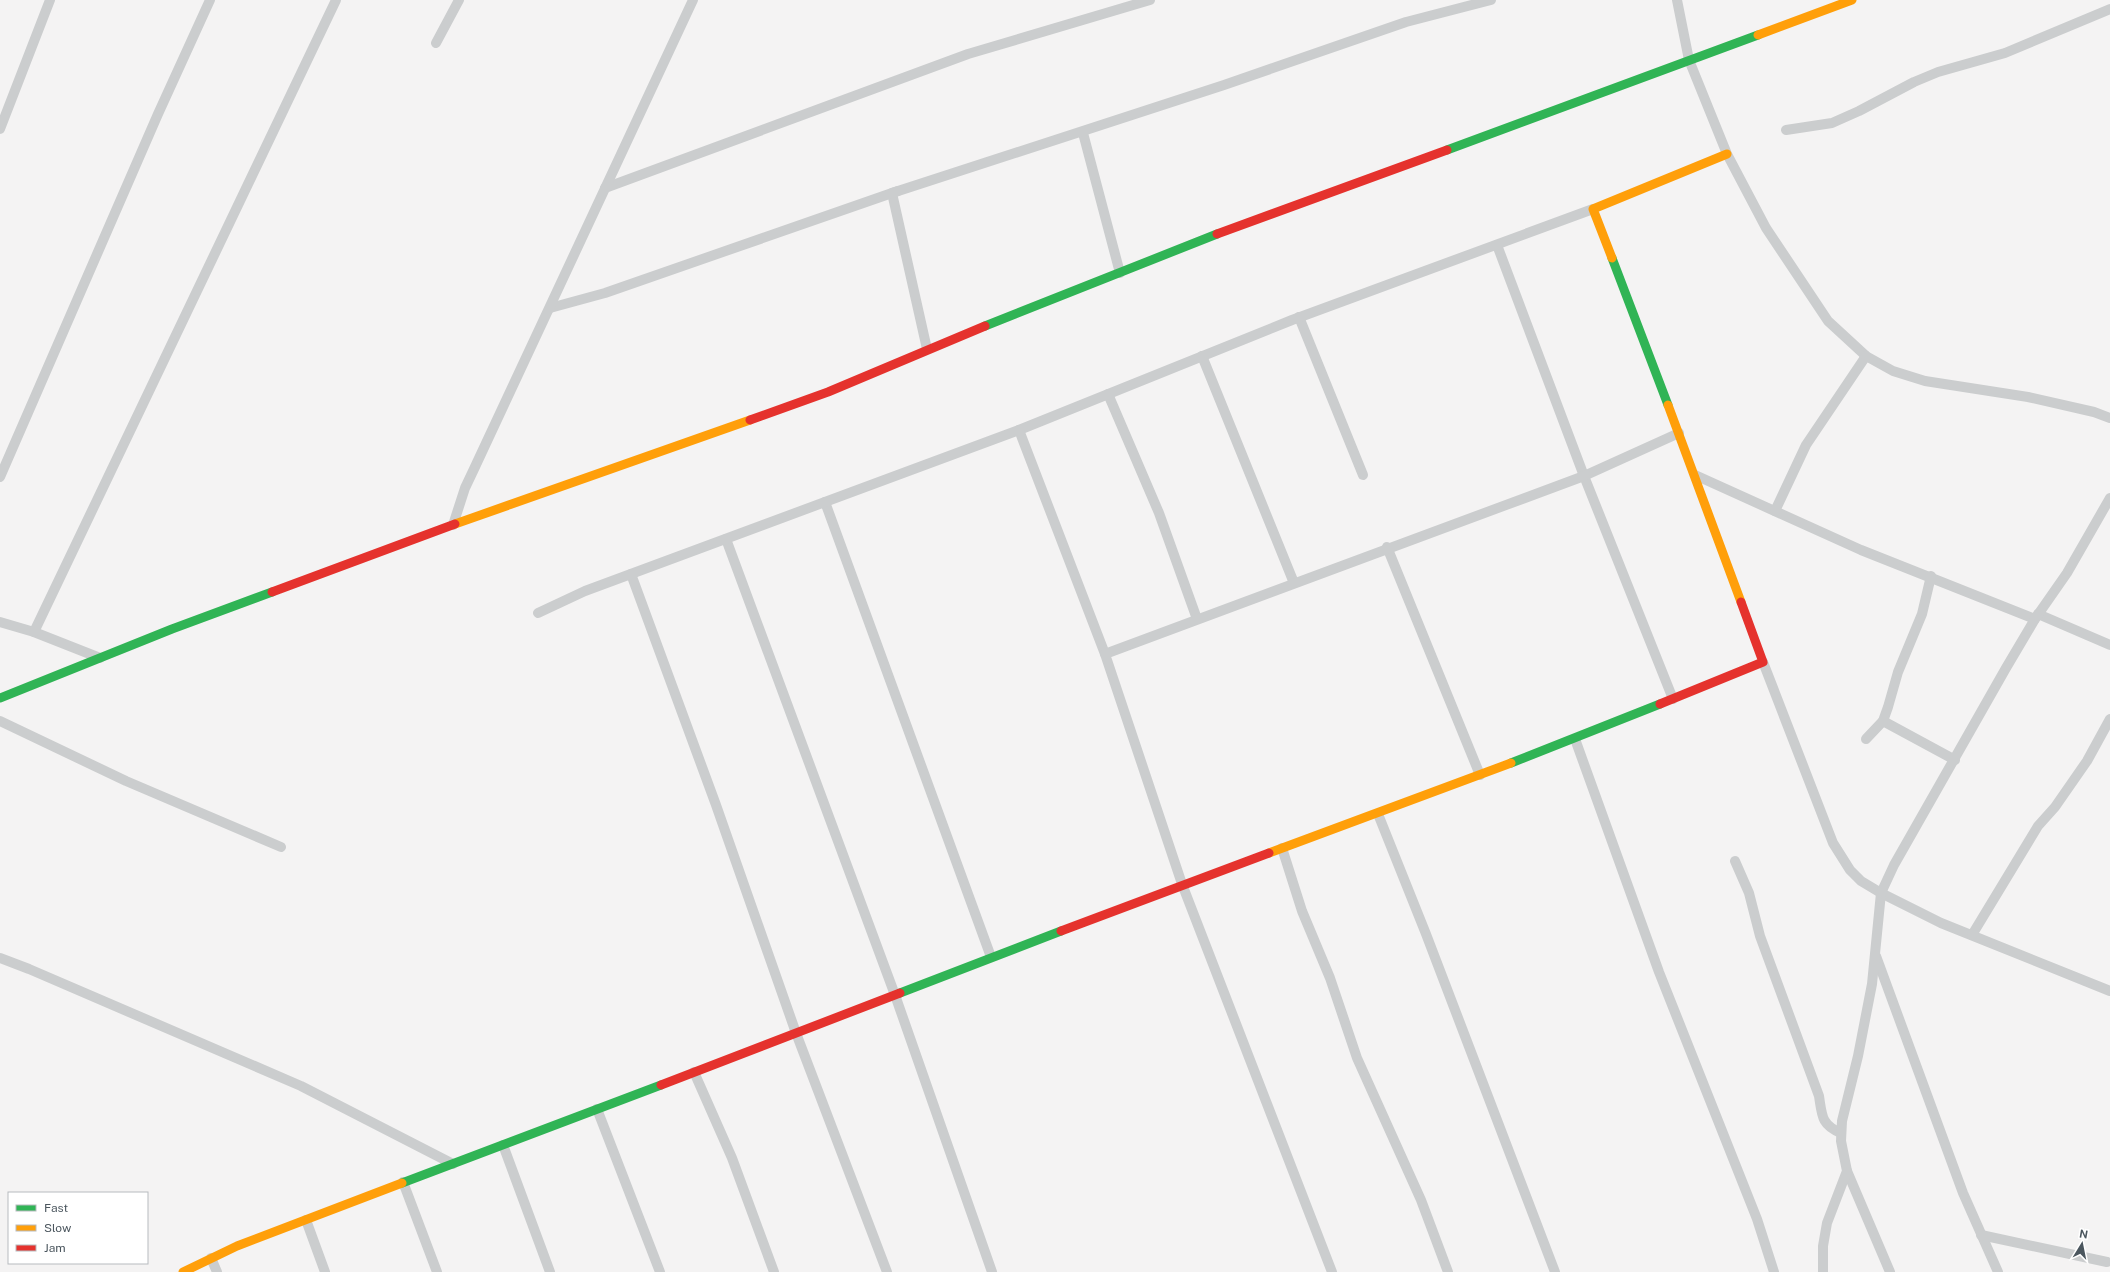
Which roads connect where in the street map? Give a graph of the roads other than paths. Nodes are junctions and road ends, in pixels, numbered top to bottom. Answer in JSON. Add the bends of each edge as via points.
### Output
{"nodes":[{"id":1,"x":50,"y":0,"type":"edge"},
{"id":2,"x":210,"y":0,"type":"edge"},
{"id":3,"x":336,"y":0,"type":"edge"},
{"id":4,"x":459,"y":0,"type":"edge"},
{"id":5,"x":693,"y":0,"type":"edge"},
{"id":6,"x":1150,"y":0,"type":"edge"},
{"id":7,"x":1491,"y":0,"type":"edge"},
{"id":8,"x":1677,"y":0,"type":"edge"},
{"id":9,"x":1852,"y":0,"type":"edge"},
{"id":10,"x":2110,"y":9,"type":"edge"},
{"id":11,"x":436,"y":43,"type":"dead end"},
{"id":12,"x":1689,"y":60,"type":"junction"},
{"id":13,"x":1264,"y":72,"type":"dead end"},
{"id":14,"x":0,"y":128,"type":"edge"},
{"id":15,"x":1786,"y":130,"type":"dead end"},
{"id":16,"x":1084,"y":132,"type":"junction"},
{"id":17,"x":1727,"y":154,"type":"junction"},
{"id":18,"x":605,"y":188,"type":"junction"},
{"id":19,"x":892,"y":193,"type":"junction"},
{"id":20,"x":1593,"y":209,"type":"junction"},
{"id":21,"x":1497,"y":245,"type":"junction"},
{"id":22,"x":1120,"y":272,"type":"junction"},
{"id":23,"x":550,"y":308,"type":"junction"},
{"id":24,"x":1299,"y":317,"type":"junction"},
{"id":25,"x":927,"y":349,"type":"junction"},
{"id":26,"x":1202,"y":356,"type":"junction"},
{"id":27,"x":1866,"y":356,"type":"junction"},
{"id":28,"x":1108,"y":394,"type":"junction"},
{"id":29,"x":2110,"y":418,"type":"edge"},
{"id":30,"x":1019,"y":430,"type":"junction"},
{"id":31,"x":1679,"y":433,"type":"junction"},
{"id":32,"x":1363,"y":475,"type":"dead end"},
{"id":33,"x":1695,"y":475,"type":"junction"},
{"id":34,"x":1584,"y":476,"type":"junction"},
{"id":35,"x":0,"y":477,"type":"edge"},
{"id":36,"x":2110,"y":498,"type":"edge"},
{"id":37,"x":825,"y":502,"type":"junction"},
{"id":38,"x":1775,"y":511,"type":"junction"},
{"id":39,"x":454,"y":525,"type":"junction"},
{"id":40,"x":726,"y":539,"type":"junction"},
{"id":41,"x":1387,"y":548,"type":"junction"},
{"id":42,"x":631,"y":574,"type":"junction"},
{"id":43,"x":1931,"y":576,"type":"junction"},
{"id":44,"x":1294,"y":583,"type":"junction"},
{"id":45,"x":538,"y":613,"type":"dead end"},
{"id":46,"x":2037,"y":616,"type":"junction"},
{"id":47,"x":1197,"y":619,"type":"junction"},
{"id":48,"x":0,"y":622,"type":"edge"},
{"id":49,"x":34,"y":632,"type":"junction"},
{"id":50,"x":2110,"y":646,"type":"edge"},
{"id":51,"x":1105,"y":654,"type":"junction"},
{"id":52,"x":100,"y":658,"type":"junction"},
{"id":53,"x":1763,"y":662,"type":"junction"},
{"id":54,"x":0,"y":698,"type":"edge"},
{"id":55,"x":1673,"y":699,"type":"junction"},
{"id":56,"x":2110,"y":719,"type":"edge"},
{"id":57,"x":0,"y":721,"type":"edge"},
{"id":58,"x":1882,"y":721,"type":"junction"},
{"id":59,"x":1575,"y":739,"type":"junction"},
{"id":60,"x":1866,"y":739,"type":"dead end"},
{"id":61,"x":1955,"y":760,"type":"junction"},
{"id":62,"x":1480,"y":775,"type":"junction"},
{"id":63,"x":1378,"y":814,"type":"junction"},
{"id":64,"x":281,"y":847,"type":"dead end"},
{"id":65,"x":1282,"y":848,"type":"junction"},
{"id":66,"x":1735,"y":861,"type":"dead end"},
{"id":67,"x":1182,"y":884,"type":"junction"},
{"id":68,"x":1881,"y":893,"type":"junction"},
{"id":69,"x":1972,"y":935,"type":"junction"},
{"id":70,"x":1875,"y":954,"type":"junction"},
{"id":71,"x":991,"y":957,"type":"junction"},
{"id":72,"x":0,"y":958,"type":"edge"},
{"id":73,"x":2110,"y":990,"type":"edge"},
{"id":74,"x":895,"y":995,"type":"junction"},
{"id":75,"x":796,"y":1033,"type":"junction"},
{"id":76,"x":694,"y":1072,"type":"junction"},
{"id":77,"x":597,"y":1109,"type":"junction"},
{"id":78,"x":1841,"y":1133,"type":"junction"},
{"id":79,"x":503,"y":1145,"type":"junction"},
{"id":80,"x":453,"y":1164,"type":"junction"},
{"id":81,"x":1847,"y":1171,"type":"junction"},
{"id":82,"x":403,"y":1182,"type":"junction"},
{"id":83,"x":306,"y":1220,"type":"junction"},
{"id":84,"x":1981,"y":1235,"type":"junction"},
{"id":85,"x":211,"y":1258,"type":"junction"},
{"id":86,"x":2107,"y":1262,"type":"dead end"},
{"id":87,"x":183,"y":1272,"type":"edge"},
{"id":88,"x":217,"y":1272,"type":"edge"},
{"id":89,"x":325,"y":1272,"type":"edge"},
{"id":90,"x":437,"y":1272,"type":"edge"},
{"id":91,"x":550,"y":1272,"type":"edge"},
{"id":92,"x":660,"y":1272,"type":"edge"},
{"id":93,"x":774,"y":1272,"type":"edge"},
{"id":94,"x":887,"y":1272,"type":"edge"},
{"id":95,"x":992,"y":1272,"type":"edge"},
{"id":96,"x":1332,"y":1272,"type":"edge"},
{"id":97,"x":1448,"y":1272,"type":"edge"},
{"id":98,"x":1555,"y":1272,"type":"edge"},
{"id":99,"x":1774,"y":1272,"type":"edge"},
{"id":100,"x":1823,"y":1272,"type":"edge"},
{"id":101,"x":1890,"y":1272,"type":"edge"},
{"id":102,"x":1998,"y":1272,"type":"edge"}],
"edges":[{"from":1,"to":14,"type":"street"},
{"from":2,"to":35,"type":"street","via":[[151,128]]},
{"from":3,"to":49,"type":"street"},
{"from":4,"to":11,"type":"street"},
{"from":5,"to":18,"type":"street"},
{"from":6,"to":18,"type":"street","via":[[968,54]]},
{"from":7,"to":19,"type":"street","via":[[1406,22],[1224,85]]},
{"from":8,"to":12,"type":"street"},
{"from":9,"to":12,"type":"street"},
{"from":10,"to":15,"type":"street","via":[[2005,53],[1938,72],[1832,122]]},
{"from":12,"to":17,"type":"street"},
{"from":12,"to":22,"type":"street"},
{"from":13,"to":16,"type":"street","via":[[1151,113]]},
{"from":16,"to":19,"type":"street","via":[[953,176]]},
{"from":16,"to":22,"type":"street"},
{"from":17,"to":20,"type":"street"},
{"from":17,"to":27,"type":"street","via":[[1766,228],[1828,321]]},
{"from":18,"to":23,"type":"street"},
{"from":19,"to":23,"type":"street","via":[[605,293]]},
{"from":19,"to":25,"type":"street"},
{"from":20,"to":21,"type":"street"},
{"from":20,"to":31,"type":"street"},
{"from":21,"to":24,"type":"street"},
{"from":21,"to":34,"type":"street"},
{"from":22,"to":25,"type":"street"},
{"from":23,"to":39,"type":"street","via":[[465,488]]},
{"from":24,"to":26,"type":"street"},
{"from":24,"to":32,"type":"street"},
{"from":25,"to":39,"type":"street","via":[[828,392]]},
{"from":26,"to":28,"type":"street"},
{"from":26,"to":44,"type":"street"},
{"from":27,"to":29,"type":"street","via":[[1893,371],[1925,381],[2028,397]]},
{"from":27,"to":38,"type":"street","via":[[1806,445]]},
{"from":28,"to":30,"type":"street"},
{"from":28,"to":47,"type":"street","via":[[1159,513]]},
{"from":30,"to":37,"type":"street"},
{"from":30,"to":51,"type":"street"},
{"from":31,"to":33,"type":"street"},
{"from":31,"to":34,"type":"street"},
{"from":33,"to":38,"type":"street"},
{"from":33,"to":53,"type":"street"},
{"from":34,"to":41,"type":"street"},
{"from":34,"to":55,"type":"street"},
{"from":36,"to":46,"type":"street","via":[[2067,573]]},
{"from":37,"to":40,"type":"street"},
{"from":37,"to":71,"type":"street"},
{"from":38,"to":43,"type":"street","via":[[1861,550]]},
{"from":39,"to":52,"type":"street"},
{"from":40,"to":42,"type":"street"},
{"from":40,"to":74,"type":"street"},
{"from":41,"to":44,"type":"street"},
{"from":41,"to":62,"type":"street"},
{"from":42,"to":45,"type":"street","via":[[585,591]]},
{"from":42,"to":75,"type":"street"},
{"from":43,"to":46,"type":"street"},
{"from":43,"to":58,"type":"street","via":[[1922,614],[1898,672]]},
{"from":44,"to":47,"type":"street"},
{"from":46,"to":50,"type":"street"},
{"from":46,"to":61,"type":"street"},
{"from":47,"to":51,"type":"street"},
{"from":48,"to":49,"type":"street"},
{"from":49,"to":52,"type":"street"},
{"from":51,"to":67,"type":"street"},
{"from":52,"to":54,"type":"street"},
{"from":53,"to":55,"type":"street"},
{"from":53,"to":68,"type":"street","via":[[1833,843],[1850,870],[1861,881]]},
{"from":55,"to":59,"type":"street"},
{"from":56,"to":69,"type":"street","via":[[2087,761],[2055,807],[2038,826]]},
{"from":57,"to":64,"type":"street","via":[[126,781]]},
{"from":58,"to":60,"type":"street"},
{"from":58,"to":61,"type":"street"},
{"from":59,"to":62,"type":"street"},
{"from":59,"to":99,"type":"street","via":[[1659,972],[1757,1219]]},
{"from":61,"to":68,"type":"street","via":[[1894,865]]},
{"from":62,"to":63,"type":"street"},
{"from":63,"to":65,"type":"street"},
{"from":63,"to":98,"type":"street"},
{"from":65,"to":67,"type":"street"},
{"from":65,"to":97,"type":"street","via":[[1302,912],[1330,978],[1357,1058],[1421,1200]]},
{"from":66,"to":78,"type":"street","via":[[1749,894],[1760,936],[1819,1096],[1824,1122],[1832,1130]]},
{"from":67,"to":71,"type":"street"},
{"from":67,"to":96,"type":"street"},
{"from":68,"to":69,"type":"street","via":[[1941,923]]},
{"from":68,"to":70,"type":"street"},
{"from":69,"to":73,"type":"street"},
{"from":70,"to":78,"type":"street","via":[[1872,984]]},
{"from":70,"to":84,"type":"street","via":[[1963,1193]]},
{"from":71,"to":74,"type":"street"},
{"from":72,"to":80,"type":"street","via":[[301,1086]]},
{"from":74,"to":75,"type":"street"},
{"from":74,"to":95,"type":"street"},
{"from":75,"to":76,"type":"street"},
{"from":75,"to":94,"type":"street"},
{"from":76,"to":77,"type":"street"},
{"from":76,"to":93,"type":"street","via":[[732,1158]]},
{"from":77,"to":79,"type":"street"},
{"from":77,"to":92,"type":"street"},
{"from":78,"to":81,"type":"street"},
{"from":79,"to":80,"type":"street"},
{"from":79,"to":91,"type":"street"},
{"from":80,"to":82,"type":"street"},
{"from":81,"to":100,"type":"street","via":[[1827,1223],[1823,1246]]},
{"from":81,"to":101,"type":"street"},
{"from":82,"to":83,"type":"street"},
{"from":82,"to":90,"type":"street"},
{"from":83,"to":85,"type":"street"},
{"from":83,"to":89,"type":"street"},
{"from":84,"to":86,"type":"street"},
{"from":84,"to":102,"type":"street"},
{"from":85,"to":87,"type":"street"},
{"from":85,"to":88,"type":"street"}]}
